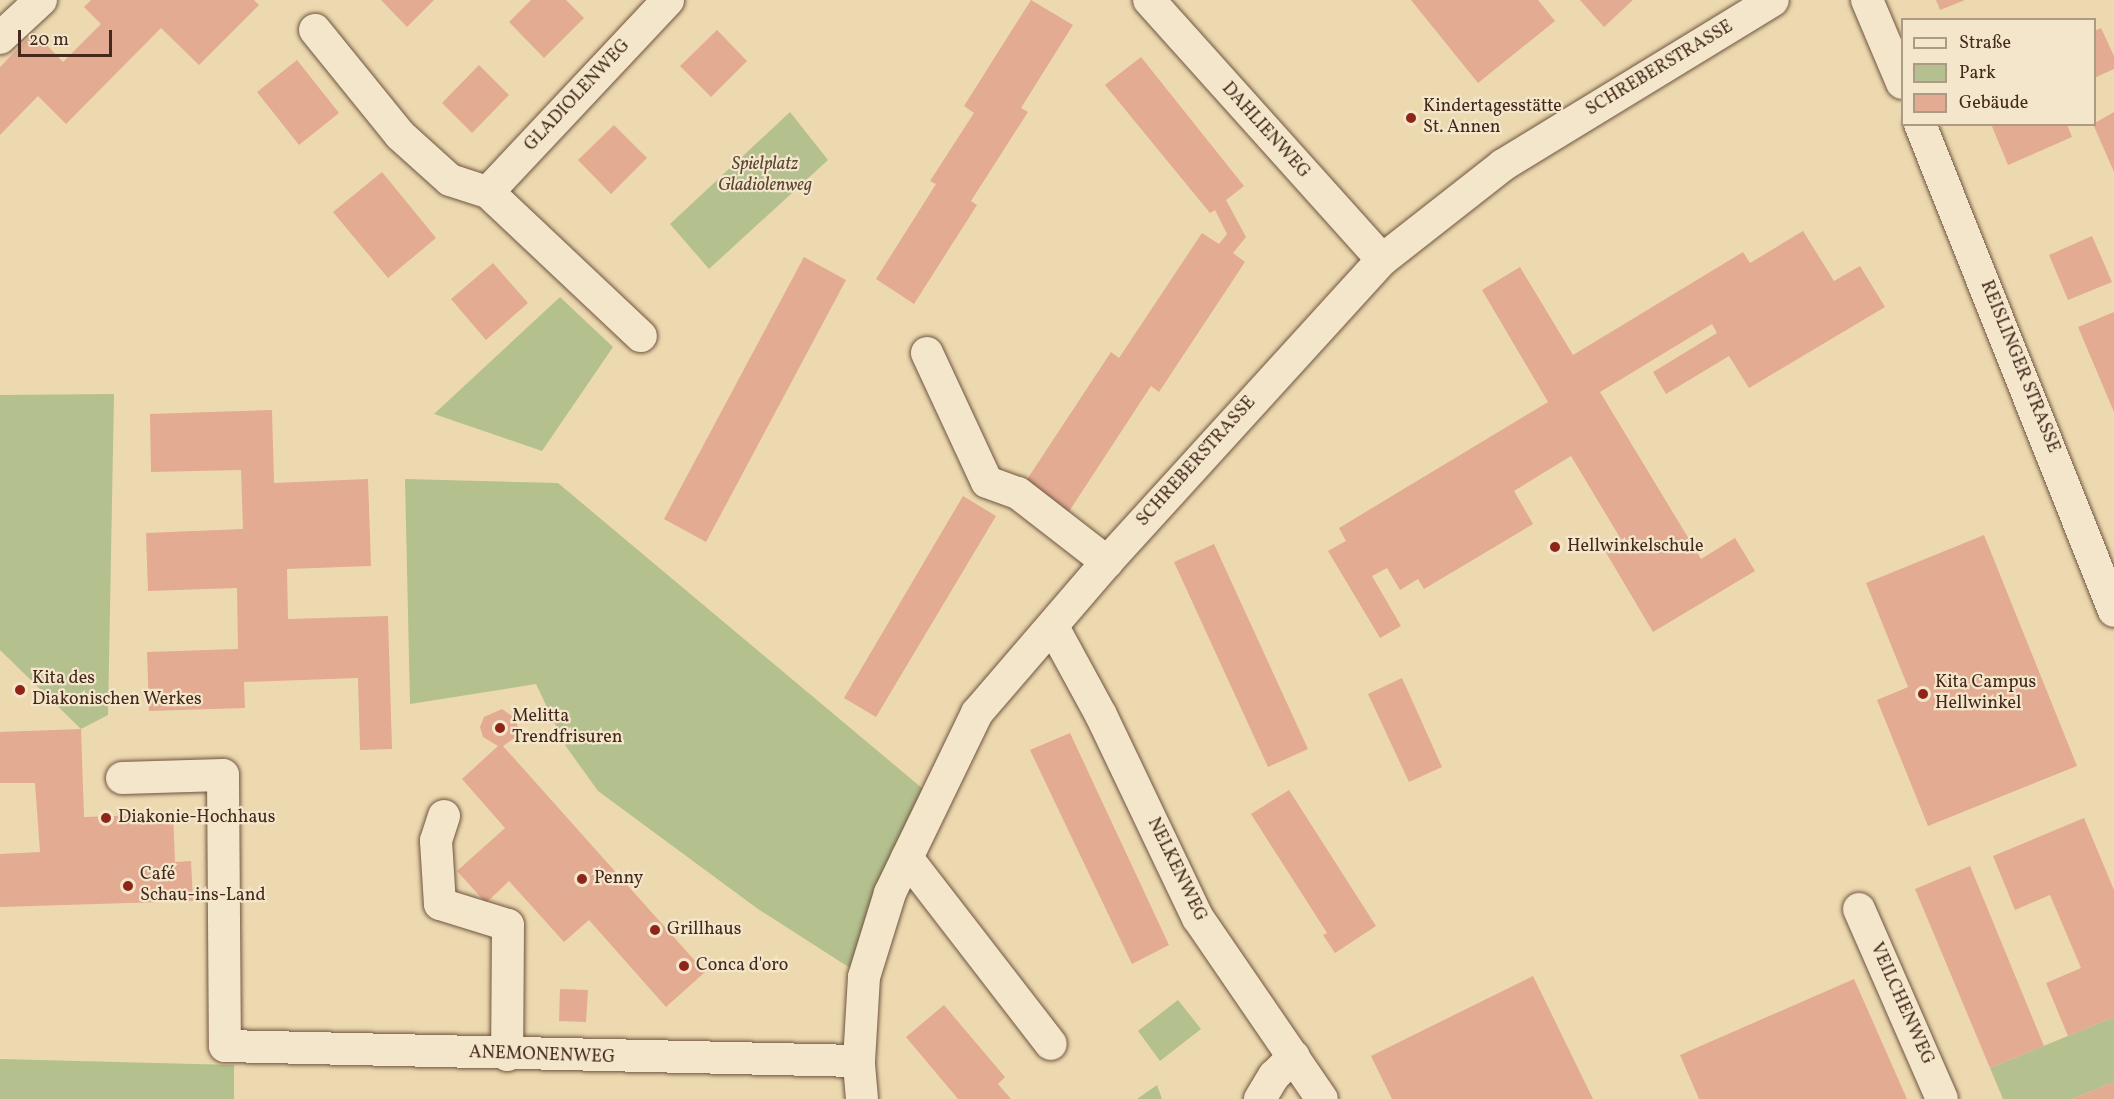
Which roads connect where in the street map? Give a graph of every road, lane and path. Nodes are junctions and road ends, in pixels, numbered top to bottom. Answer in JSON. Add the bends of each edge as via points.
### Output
{"nodes":[{"id":1,"x":41,"y":0,"type":"edge"},
{"id":2,"x":668,"y":0,"type":"edge"},
{"id":3,"x":1149,"y":0,"type":"edge"},
{"id":4,"x":1773,"y":0,"type":"edge"},
{"id":5,"x":1868,"y":0,"type":"edge"},
{"id":6,"x":315,"y":30,"type":"dead end"},
{"id":7,"x":0,"y":38,"type":"edge"},
{"id":8,"x":1901,"y":81,"type":"edge"},
{"id":9,"x":1921,"y":126,"type":"edge"},
{"id":10,"x":488,"y":192,"type":"junction"},
{"id":11,"x":1382,"y":260,"type":"junction"},
{"id":12,"x":641,"y":336,"type":"dead end"},
{"id":13,"x":927,"y":353,"type":"dead end"},
{"id":14,"x":1107,"y":562,"type":"junction"},
{"id":15,"x":2114,"y":611,"type":"edge"},
{"id":16,"x":1053,"y":627,"type":"junction"},
{"id":17,"x":122,"y":778,"type":"dead end"},
{"id":18,"x":444,"y":816,"type":"dead end"},
{"id":19,"x":907,"y":858,"type":"junction"},
{"id":20,"x":1859,"y":909,"type":"dead end"},
{"id":21,"x":1051,"y":1044,"type":"dead end"},
{"id":22,"x":507,"y":1054,"type":"junction"},
{"id":23,"x":1294,"y":1056,"type":"junction"},
{"id":24,"x":859,"y":1061,"type":"junction"},
{"id":25,"x":861,"y":1099,"type":"edge"},
{"id":26,"x":1260,"y":1099,"type":"edge"},
{"id":27,"x":1322,"y":1099,"type":"edge"},
{"id":28,"x":1942,"y":1099,"type":"edge"}],
"edges":[{"from":1,"to":7,"type":"street"},
{"from":2,"to":10,"type":"street","name":"GLADIOLENWEG"},
{"from":3,"to":11,"type":"street","name":"DAHLIENWEG"},
{"from":4,"to":11,"type":"street","name":"SCHREBERSTRASSE","via":[[1503,165]]},
{"from":5,"to":8,"type":"street"},
{"from":6,"to":10,"type":"street","via":[[400,135],[450,180]]},
{"from":9,"to":15,"type":"street","name":"REISLINGER STRASSE"},
{"from":10,"to":12,"type":"street"},
{"from":11,"to":14,"type":"street","name":"SCHREBERSTRASSE"},
{"from":13,"to":14,"type":"street","via":[[987,482],[1018,493]]},
{"from":14,"to":16,"type":"street","name":"SCHREBERSTRASSE"},
{"from":16,"to":19,"type":"street","name":"SCHREBERSTRASSE","via":[[977,713]]},
{"from":16,"to":23,"type":"street","name":"NELKENWEG","via":[[1101,715],[1198,918]]},
{"from":17,"to":22,"type":"street","name":"ANEMONENWEG","via":[[223,775],[225,1046]]},
{"from":18,"to":22,"type":"street","via":[[436,841],[440,904],[508,925]]},
{"from":19,"to":21,"type":"street"},
{"from":19,"to":24,"type":"street","name":"SCHREBERSTRASSE","via":[[890,893],[864,977]]},
{"from":20,"to":28,"type":"street","name":"VEILCHENWEG"},
{"from":22,"to":24,"type":"street","name":"ANEMONENWEG"},
{"from":23,"to":26,"type":"street","via":[[1274,1076]]},
{"from":23,"to":27,"type":"street","name":"NELKENWEG"},
{"from":24,"to":25,"type":"street","name":"SCHREBERSTRASSE"}]}
